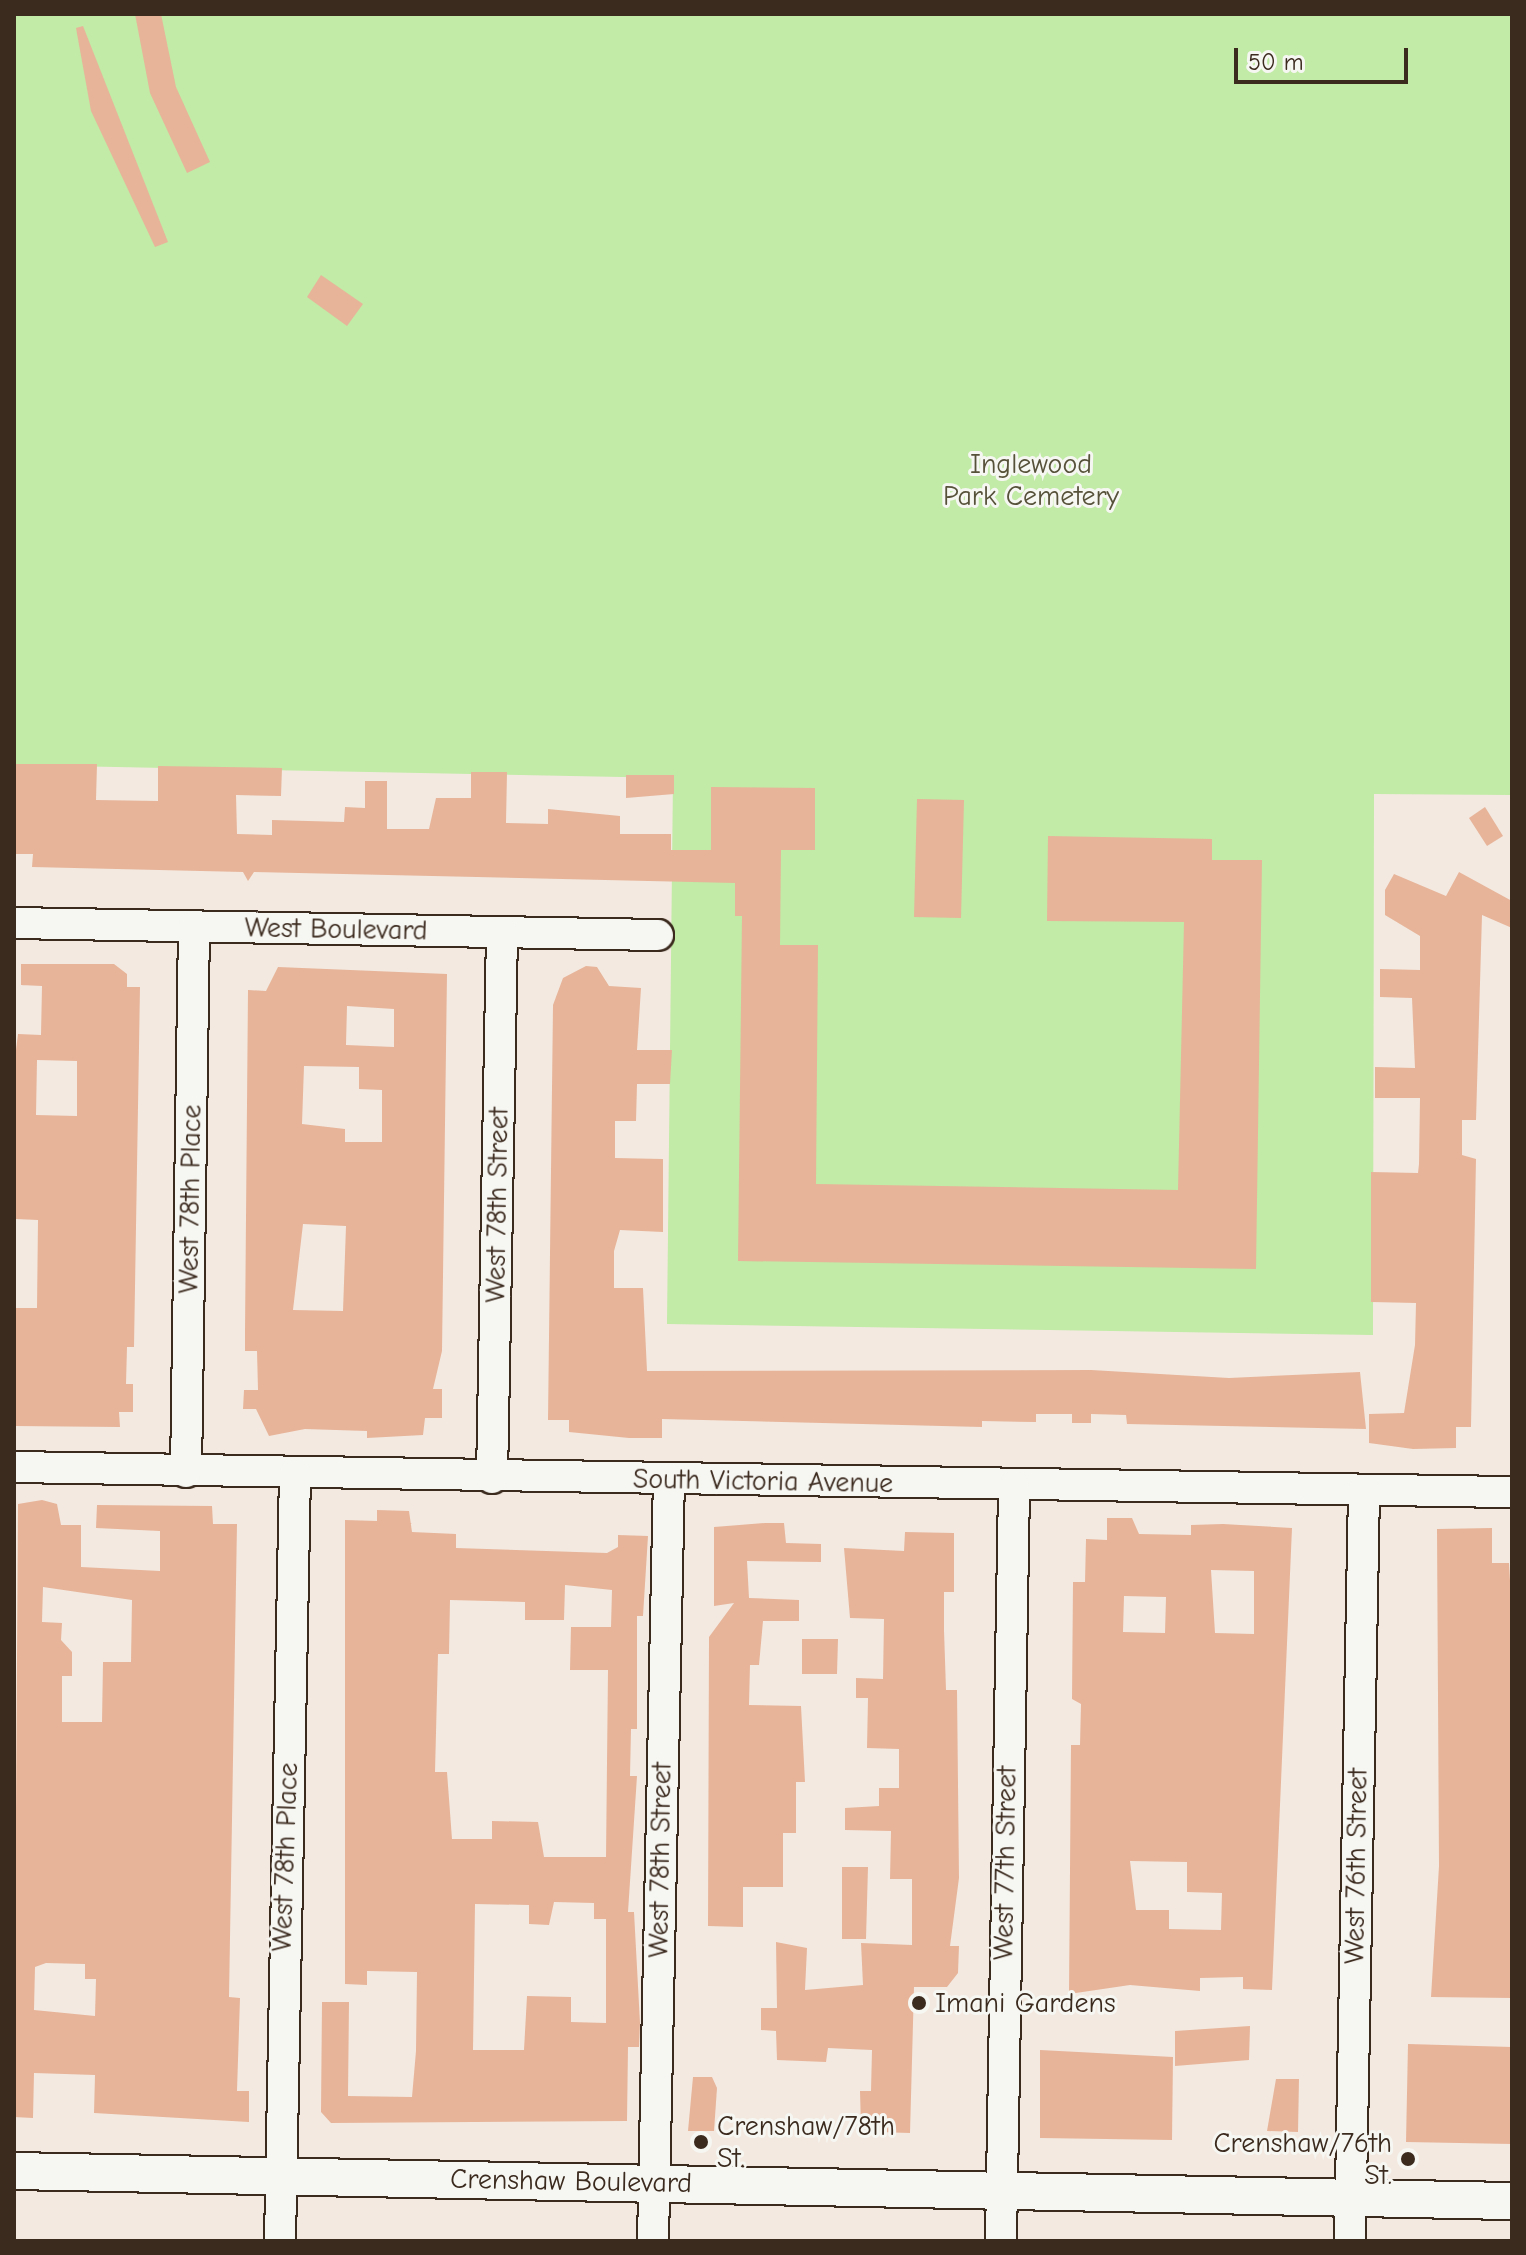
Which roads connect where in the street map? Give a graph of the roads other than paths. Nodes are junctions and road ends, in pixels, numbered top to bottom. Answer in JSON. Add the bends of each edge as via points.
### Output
{"nodes":[{"id":1,"x":14,"y":923,"type":"edge"},
{"id":2,"x":194,"y":926,"type":"junction"},
{"id":3,"x":502,"y":933,"type":"junction"},
{"id":4,"x":658,"y":935,"type":"dead end"},
{"id":5,"x":14,"y":1467,"type":"edge"},
{"id":6,"x":186,"y":1472,"type":"junction"},
{"id":7,"x":295,"y":1473,"type":"junction"},
{"id":8,"x":492,"y":1478,"type":"junction"},
{"id":9,"x":669,"y":1479,"type":"junction"},
{"id":10,"x":1014,"y":1486,"type":"junction"},
{"id":11,"x":1364,"y":1490,"type":"junction"},
{"id":12,"x":1512,"y":1492,"type":"edge"},
{"id":13,"x":14,"y":2171,"type":"edge"},
{"id":14,"x":277,"y":2174,"type":"junction"},
{"id":15,"x":653,"y":2182,"type":"junction"},
{"id":16,"x":1002,"y":2190,"type":"junction"},
{"id":17,"x":1350,"y":2196,"type":"junction"},
{"id":18,"x":1512,"y":2201,"type":"edge"},
{"id":19,"x":280,"y":2241,"type":"edge"},
{"id":20,"x":653,"y":2241,"type":"edge"},
{"id":21,"x":1001,"y":2241,"type":"edge"},
{"id":22,"x":1350,"y":2241,"type":"edge"}],
"edges":[{"from":1,"to":2,"type":"street","name":"West Boulevard"},
{"from":2,"to":3,"type":"street","name":"West Boulevard"},
{"from":2,"to":6,"type":"street","name":"West 78th Place"},
{"from":3,"to":4,"type":"street","name":"West Boulevard"},
{"from":3,"to":8,"type":"street","name":"West 78th Street"},
{"from":5,"to":6,"type":"street","name":"South Victoria Avenue"},
{"from":6,"to":7,"type":"street","name":"South Victoria Avenue"},
{"from":7,"to":8,"type":"street","name":"South Victoria Avenue"},
{"from":7,"to":14,"type":"street","name":"West 78th Place"},
{"from":8,"to":9,"type":"street","name":"South Victoria Avenue"},
{"from":9,"to":10,"type":"street","name":"South Victoria Avenue"},
{"from":9,"to":15,"type":"street","name":"West 78th Street"},
{"from":10,"to":11,"type":"street","name":"South Victoria Avenue"},
{"from":10,"to":16,"type":"street","name":"West 77th Street"},
{"from":11,"to":12,"type":"street","name":"South Victoria Avenue"},
{"from":11,"to":17,"type":"street","name":"West 76th Street"},
{"from":13,"to":14,"type":"main road","name":"Crenshaw Boulevard"},
{"from":14,"to":15,"type":"main road","name":"Crenshaw Boulevard"},
{"from":14,"to":19,"type":"street","name":"West 78th Place"},
{"from":15,"to":16,"type":"main road","name":"Crenshaw Boulevard"},
{"from":15,"to":20,"type":"street","name":"West 78th Street"},
{"from":16,"to":17,"type":"main road","name":"Crenshaw Boulevard"},
{"from":16,"to":21,"type":"street","name":"West 77th Street"},
{"from":17,"to":18,"type":"main road","name":"Crenshaw Boulevard"},
{"from":17,"to":22,"type":"street","name":"West 76th Street"}]}
